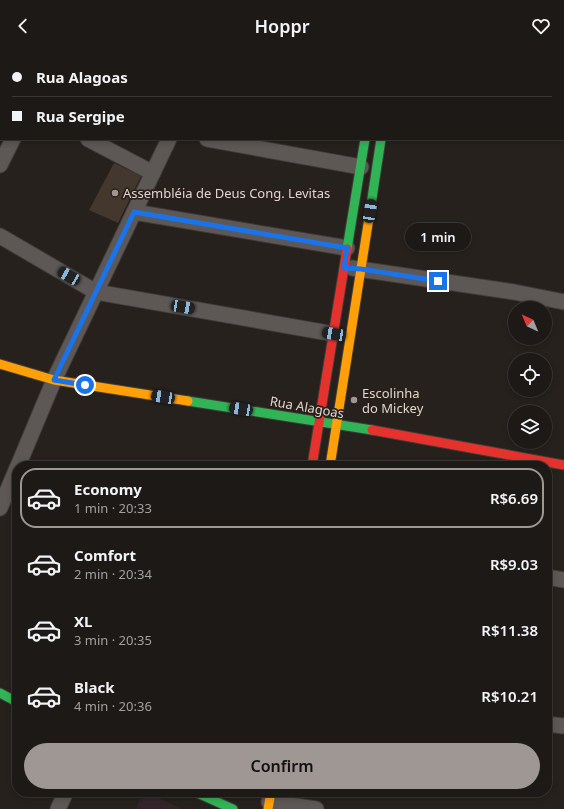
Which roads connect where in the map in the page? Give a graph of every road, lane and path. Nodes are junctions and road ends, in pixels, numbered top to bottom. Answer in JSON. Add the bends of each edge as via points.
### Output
{"nodes":[{"id":1,"x":12,"y":140,"type":"edge"},
{"id":2,"x":90,"y":140,"type":"edge"},
{"id":3,"x":169,"y":140,"type":"edge"},
{"id":4,"x":212,"y":140,"type":"edge"},
{"id":5,"x":365,"y":140,"type":"edge"},
{"id":6,"x":381,"y":140,"type":"edge"},
{"id":7,"x":0,"y":165,"type":"edge"},
{"id":8,"x":361,"y":167,"type":"junction"},
{"id":9,"x":153,"y":173,"type":"junction"},
{"id":10,"x":134,"y":212,"type":"junction"},
{"id":11,"x":0,"y":236,"type":"edge"},
{"id":12,"x":347,"y":248,"type":"junction"},
{"id":13,"x":344,"y":268,"type":"junction"},
{"id":14,"x":361,"y":269,"type":"junction"},
{"id":15,"x":96,"y":292,"type":"junction"},
{"id":16,"x":564,"y":302,"type":"edge"},
{"id":17,"x":334,"y":334,"type":"junction"},
{"id":18,"x":0,"y":364,"type":"edge"},
{"id":19,"x":54,"y":380,"type":"junction"},
{"id":20,"x":319,"y":421,"type":"junction"},
{"id":21,"x":337,"y":425,"type":"junction"},
{"id":22,"x":20,"y":461,"type":"edge"},
{"id":23,"x":313,"y":461,"type":"edge"},
{"id":24,"x":331,"y":461,"type":"edge"},
{"id":25,"x":541,"y":461,"type":"edge"},
{"id":26,"x":552,"y":463,"type":"edge"},
{"id":27,"x":564,"y":465,"type":"edge"},
{"id":28,"x":12,"y":479,"type":"edge"},
{"id":29,"x":0,"y":508,"type":"edge"},
{"id":30,"x":552,"y":578,"type":"edge"},
{"id":31,"x":564,"y":580,"type":"edge"},
{"id":32,"x":0,"y":693,"type":"edge"},
{"id":33,"x":12,"y":699,"type":"edge"},
{"id":34,"x":552,"y":725,"type":"edge"},
{"id":35,"x":564,"y":726,"type":"edge"},
{"id":36,"x":64,"y":797,"type":"edge"},
{"id":37,"x":193,"y":797,"type":"edge"},
{"id":38,"x":206,"y":797,"type":"edge"},
{"id":39,"x":269,"y":801,"type":"edge"},
{"id":40,"x":58,"y":809,"type":"edge"},
{"id":41,"x":212,"y":809,"type":"edge"},
{"id":42,"x":233,"y":809,"type":"edge"},
{"id":43,"x":316,"y":809,"type":"edge"}],
"edges":[{"from":1,"to":7,"type":"street"},
{"from":2,"to":9,"type":"street"},
{"from":3,"to":9,"type":"street"},
{"from":4,"to":8,"type":"street"},
{"from":5,"to":8,"type":"street"},
{"from":6,"to":14,"type":"street"},
{"from":8,"to":12,"type":"street"},
{"from":9,"to":10,"type":"street"},
{"from":10,"to":12,"type":"street"},
{"from":10,"to":15,"type":"street"},
{"from":11,"to":15,"type":"street"},
{"from":12,"to":13,"type":"street"},
{"from":13,"to":14,"type":"street"},
{"from":13,"to":17,"type":"street"},
{"from":14,"to":16,"type":"street"},
{"from":14,"to":21,"type":"street"},
{"from":15,"to":17,"type":"street"},
{"from":15,"to":19,"type":"street"},
{"from":17,"to":20,"type":"street"},
{"from":18,"to":19,"type":"street","name":"Rua Alagoas"},
{"from":19,"to":20,"type":"street","name":"Rua Alagoas"},
{"from":19,"to":22,"type":"street"},
{"from":20,"to":21,"type":"street","name":"Rua Alagoas"},
{"from":20,"to":23,"type":"street"},
{"from":21,"to":24,"type":"street"},
{"from":21,"to":25,"type":"street","name":"Rua Alagoas"},
{"from":26,"to":27,"type":"street","name":"Rua Alagoas"},
{"from":28,"to":29,"type":"street"},
{"from":30,"to":31,"type":"street"},
{"from":32,"to":33,"type":"street"},
{"from":34,"to":35,"type":"street"},
{"from":36,"to":40,"type":"street"},
{"from":37,"to":41,"type":"street"},
{"from":38,"to":42,"type":"street"},
{"from":39,"to":43,"type":"street"}]}
